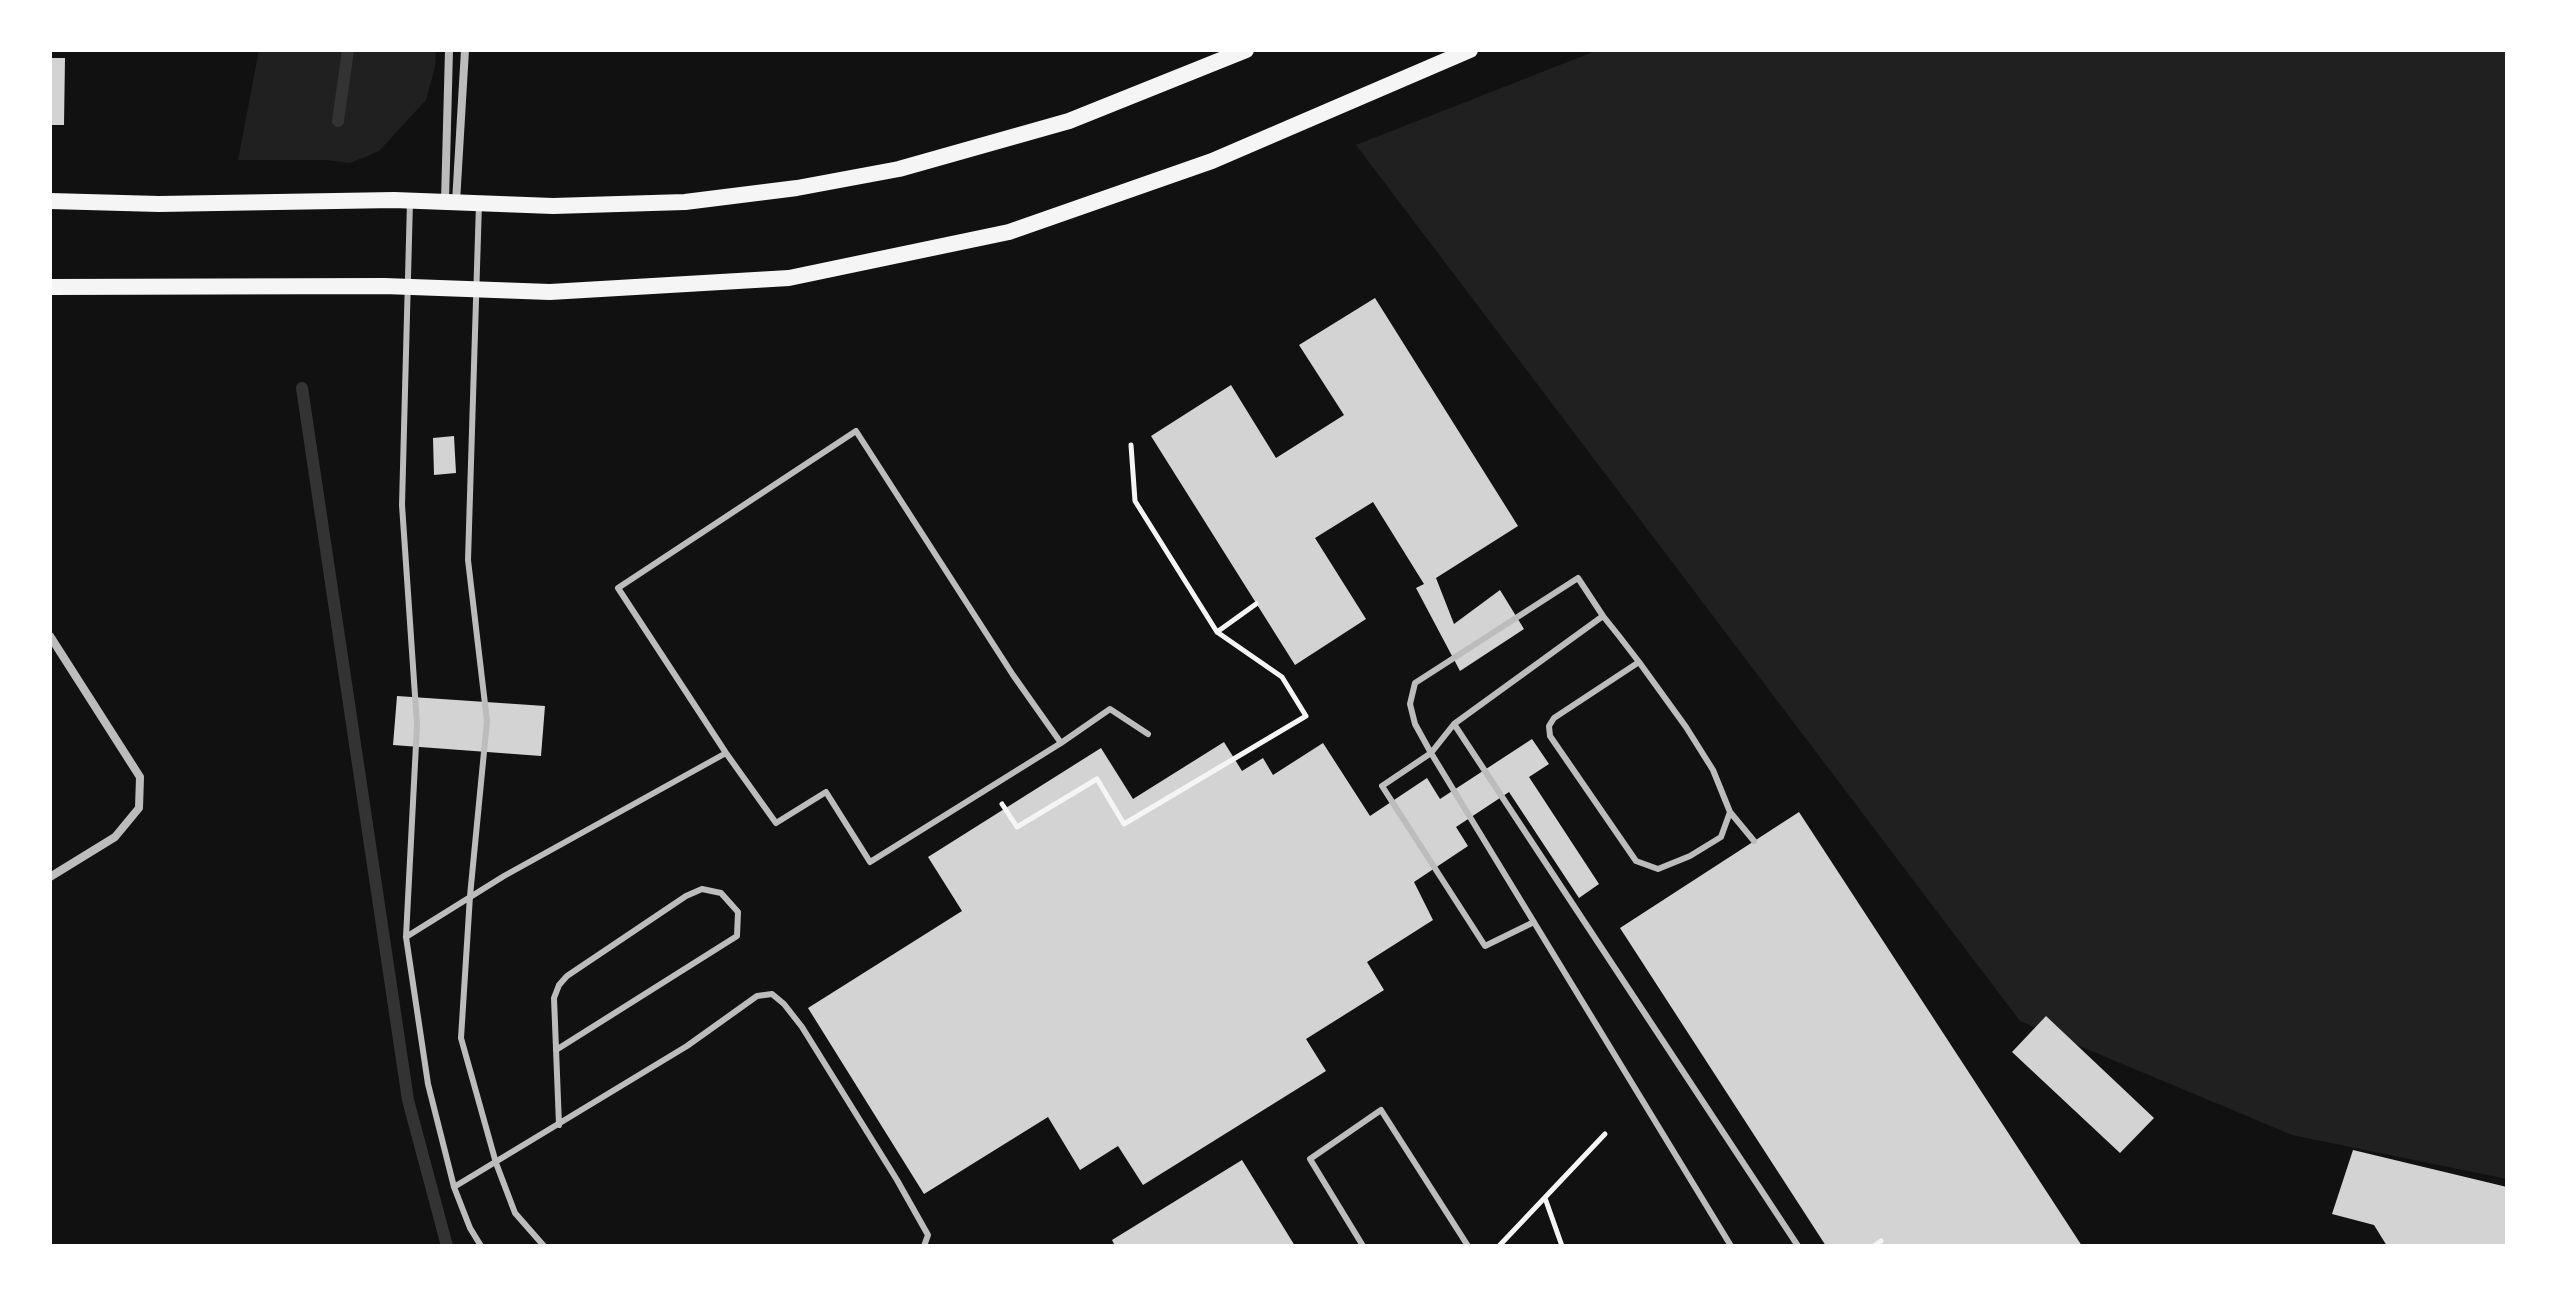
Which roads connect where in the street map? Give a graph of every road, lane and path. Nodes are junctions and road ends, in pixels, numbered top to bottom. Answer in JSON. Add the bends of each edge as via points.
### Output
{"nodes":[{"id":1,"x":449,"y":50,"type":"edge"},
{"id":2,"x":465,"y":50,"type":"edge"},
{"id":3,"x":1246,"y":50,"type":"edge"},
{"id":4,"x":1470,"y":50,"type":"edge"},
{"id":5,"x":50,"y":201,"type":"edge"},
{"id":6,"x":410,"y":201,"type":"junction"},
{"id":7,"x":450,"y":202,"type":"junction"},
{"id":8,"x":479,"y":202,"type":"junction"},
{"id":9,"x":50,"y":287,"type":"edge"},
{"id":10,"x":408,"y":287,"type":"junction"},
{"id":11,"x":477,"y":288,"type":"junction"},
{"id":12,"x":1131,"y":445,"type":"dead end"},
{"id":13,"x":1256,"y":604,"type":"dead end"},
{"id":14,"x":1603,"y":616,"type":"junction"},
{"id":15,"x":1217,"y":632,"type":"junction"},
{"id":16,"x":50,"y":636,"type":"edge"},
{"id":17,"x":1639,"y":662,"type":"junction"},
{"id":18,"x":1454,"y":724,"type":"junction"},
{"id":19,"x":1148,"y":734,"type":"dead end"},
{"id":20,"x":1061,"y":743,"type":"junction"},
{"id":21,"x":726,"y":753,"type":"junction"},
{"id":22,"x":1431,"y":753,"type":"junction"},
{"id":23,"x":1730,"y":812,"type":"junction"},
{"id":24,"x":1017,"y":827,"type":"dead end"},
{"id":25,"x":1754,"y":841,"type":"dead end"},
{"id":26,"x":50,"y":877,"type":"edge"},
{"id":27,"x":470,"y":896,"type":"junction"},
{"id":28,"x":1534,"y":922,"type":"junction"},
{"id":29,"x":406,"y":937,"type":"junction"},
{"id":30,"x":556,"y":1050,"type":"junction"},
{"id":31,"x":559,"y":1125,"type":"junction"},
{"id":32,"x":1605,"y":1134,"type":"dead end"},
{"id":33,"x":496,"y":1163,"type":"junction"},
{"id":34,"x":454,"y":1187,"type":"junction"},
{"id":35,"x":1545,"y":1198,"type":"junction"},
{"id":36,"x":1881,"y":1241,"type":"dead end"},
{"id":37,"x":481,"y":1246,"type":"edge"},
{"id":38,"x":544,"y":1246,"type":"edge"},
{"id":39,"x":924,"y":1246,"type":"edge"},
{"id":40,"x":1363,"y":1246,"type":"edge"},
{"id":41,"x":1468,"y":1246,"type":"edge"},
{"id":42,"x":1499,"y":1246,"type":"edge"},
{"id":43,"x":1562,"y":1246,"type":"edge"},
{"id":44,"x":1731,"y":1246,"type":"edge"},
{"id":45,"x":1798,"y":1246,"type":"edge"},
{"id":46,"x":1874,"y":1246,"type":"edge"}],
"edges":[{"from":1,"to":7,"type":"street"},
{"from":2,"to":7,"type":"street"},
{"from":3,"to":8,"type":"main road","via":[[1069,121],[899,169],[685,202]]},
{"from":4,"to":11,"type":"main road","via":[[1212,161],[1009,232],[789,278],[550,292]]},
{"from":5,"to":6,"type":"main road"},
{"from":6,"to":7,"type":"main road"},
{"from":6,"to":10,"type":"lane"},
{"from":7,"to":8,"type":"main road"},
{"from":8,"to":11,"type":"lane"},
{"from":9,"to":10,"type":"main road"},
{"from":10,"to":11,"type":"main road"},
{"from":10,"to":29,"type":"lane","via":[[402,505],[417,725]]},
{"from":11,"to":27,"type":"lane","via":[[468,560],[487,721]]},
{"from":12,"to":15,"type":"path","via":[[1135,501]]},
{"from":13,"to":15,"type":"path"},
{"from":14,"to":17,"type":"lane"},
{"from":14,"to":18,"type":"lane"},
{"from":14,"to":22,"type":"lane","via":[[1578,578],[1415,683],[1410,704]]},
{"from":15,"to":24,"type":"path","via":[[1282,677],[1306,716],[1124,824],[1097,779]]},
{"from":16,"to":26,"type":"street","via":[[140,777],[139,808],[115,837]]},
{"from":17,"to":23,"type":"lane","via":[[1713,770]]},
{"from":17,"to":23,"type":"lane","via":[[1554,718],[1550,736],[1636,861],[1658,869],[1690,856],[1721,837]]},
{"from":18,"to":22,"type":"lane"},
{"from":18,"to":45,"type":"lane"},
{"from":19,"to":20,"type":"lane","via":[[1110,709]]},
{"from":20,"to":21,"type":"lane","via":[[870,862],[826,792],[776,823]]},
{"from":20,"to":21,"type":"lane","via":[[856,431],[618,588]]},
{"from":21,"to":27,"type":"lane"},
{"from":22,"to":28,"type":"lane"},
{"from":22,"to":28,"type":"lane","via":[[1382,786],[1485,946]]},
{"from":23,"to":25,"type":"lane"},
{"from":27,"to":29,"type":"lane"},
{"from":27,"to":33,"type":"lane","via":[[461,1038]]},
{"from":28,"to":44,"type":"lane"},
{"from":29,"to":34,"type":"lane","via":[[428,1084]]},
{"from":30,"to":30,"type":"lane","via":[[554,998],[567,976],[702,889],[721,893],[738,912],[737,936]]},
{"from":30,"to":31,"type":"lane"},
{"from":31,"to":33,"type":"lane"},
{"from":31,"to":39,"type":"lane","via":[[757,996],[772,994],[802,1027],[897,1180],[928,1235]]},
{"from":32,"to":35,"type":"path"},
{"from":33,"to":34,"type":"lane"},
{"from":33,"to":38,"type":"lane","via":[[515,1213]]},
{"from":34,"to":37,"type":"lane"},
{"from":35,"to":42,"type":"path"},
{"from":35,"to":43,"type":"path"},
{"from":36,"to":46,"type":"path"},
{"from":40,"to":41,"type":"lane","via":[[1310,1159],[1381,1110]]}]}
